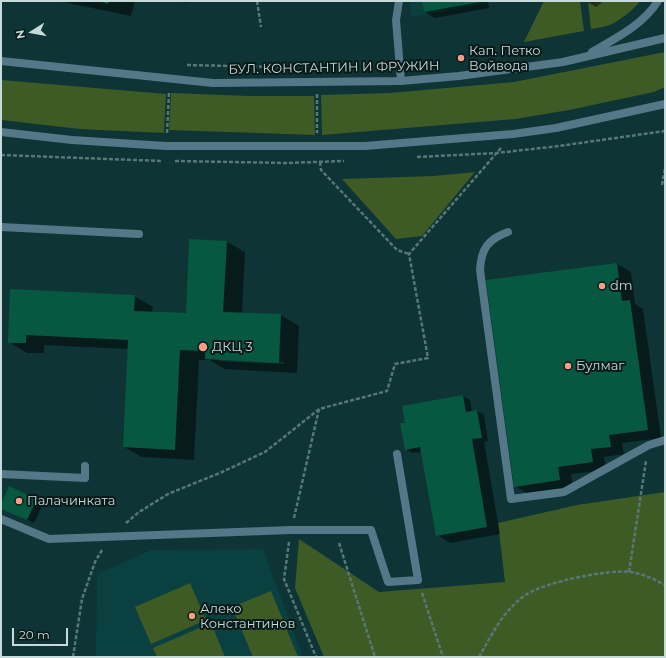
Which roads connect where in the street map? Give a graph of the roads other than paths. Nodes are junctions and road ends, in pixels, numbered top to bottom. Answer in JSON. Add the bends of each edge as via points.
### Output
{"nodes":[{"id":1,"x":399,"y":1,"type":"edge"},
{"id":2,"x":658,"y":1,"type":"edge"},
{"id":3,"x":665,"y":38,"type":"edge"},
{"id":4,"x":585,"y":56,"type":"junction"},
{"id":5,"x":1,"y":61,"type":"edge"},
{"id":6,"x":401,"y":81,"type":"junction"},
{"id":7,"x":665,"y":104,"type":"edge"},
{"id":8,"x":1,"y":132,"type":"edge"},
{"id":9,"x":1,"y":227,"type":"edge"},
{"id":10,"x":508,"y":232,"type":"dead end"},
{"id":11,"x":139,"y":234,"type":"dead end"},
{"id":12,"x":665,"y":440,"type":"edge"},
{"id":13,"x":396,"y":454,"type":"dead end"},
{"id":14,"x":86,"y":466,"type":"dead end"},
{"id":15,"x":1,"y":474,"type":"edge"},
{"id":16,"x":1,"y":519,"type":"edge"}],
"edges":[{"from":1,"to":6,"type":"street","via":[[396,20]]},
{"from":2,"to":4,"type":"street","via":[[652,11],[624,33]]},
{"from":3,"to":4,"type":"street","name":"БУЛ. КОНСТАНТИН И ФРУЖИН"},
{"from":4,"to":6,"type":"street","name":"БУЛ. КОНСТАНТИН И ФРУЖИН","via":[[563,62]]},
{"from":5,"to":6,"type":"street","name":"БУЛ. КОНСТАНТИН И ФРУЖИН","via":[[213,83]]},
{"from":7,"to":8,"type":"street","via":[[556,128],[365,146],[166,146]]},
{"from":9,"to":11,"type":"street"},
{"from":10,"to":12,"type":"street","via":[[498,236],[484,250],[480,270],[511,499],[564,492]]},
{"from":13,"to":16,"type":"street","via":[[418,580],[388,582],[371,530],[291,530],[49,539]]},
{"from":14,"to":15,"type":"street","via":[[85,478]]}]}
